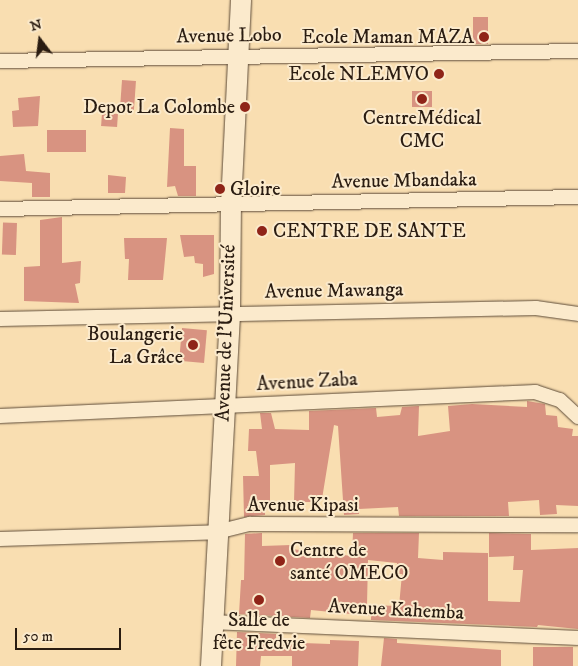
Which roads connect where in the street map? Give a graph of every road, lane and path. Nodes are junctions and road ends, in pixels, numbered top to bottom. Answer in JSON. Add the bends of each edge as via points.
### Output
{"nodes":[{"id":1,"x":241,"y":0,"type":"edge"},
{"id":2,"x":578,"y":51,"type":"edge"},
{"id":3,"x":239,"y":56,"type":"junction"},
{"id":4,"x":0,"y":61,"type":"edge"},
{"id":5,"x":578,"y":196,"type":"edge"},
{"id":6,"x":231,"y":205,"type":"junction"},
{"id":7,"x":0,"y":209,"type":"edge"},
{"id":8,"x":230,"y":313,"type":"junction"},
{"id":9,"x":578,"y":314,"type":"edge"},
{"id":10,"x":0,"y":319,"type":"edge"},
{"id":11,"x":224,"y":406,"type":"junction"},
{"id":12,"x":0,"y":416,"type":"edge"},
{"id":13,"x":578,"y":417,"type":"edge"},
{"id":14,"x":578,"y":525,"type":"edge"},
{"id":15,"x":218,"y":532,"type":"junction"},
{"id":16,"x":0,"y":539,"type":"edge"},
{"id":17,"x":212,"y":622,"type":"junction"},
{"id":18,"x":578,"y":638,"type":"edge"},
{"id":19,"x":211,"y":666,"type":"edge"}],
"edges":[{"from":1,"to":3,"type":"main road","name":"Avenue de l’Université"},
{"from":2,"to":3,"type":"street","name":"Avenue Lobo"},
{"from":3,"to":4,"type":"street","name":"Avenue Lobo"},
{"from":3,"to":6,"type":"main road","name":"Avenue de l’Université"},
{"from":5,"to":6,"type":"street","name":"Avenue Mbandaka"},
{"from":6,"to":7,"type":"street"},
{"from":6,"to":8,"type":"main road","name":"Avenue de l’Université"},
{"from":8,"to":9,"type":"street","name":"Avenue Mawanga","via":[[536,308]]},
{"from":8,"to":10,"type":"street","name":"Avenue Mawanga"},
{"from":8,"to":11,"type":"main road","name":"Avenue de l’Université"},
{"from":11,"to":12,"type":"street","name":"Avenue Zaba"},
{"from":11,"to":13,"type":"street","name":"Avenue Zaba","via":[[535,392],[560,400]]},
{"from":11,"to":15,"type":"main road","name":"Avenue de l’Université"},
{"from":14,"to":15,"type":"street","name":"Avenue Kipasi","via":[[250,524]]},
{"from":15,"to":16,"type":"street","name":"Avenue Kipasi"},
{"from":15,"to":17,"type":"main road","name":"Avenue de l’Université"},
{"from":17,"to":18,"type":"street","name":"Avenue Kahemba"},
{"from":17,"to":19,"type":"main road","name":"Avenue de l’Université"}]}
